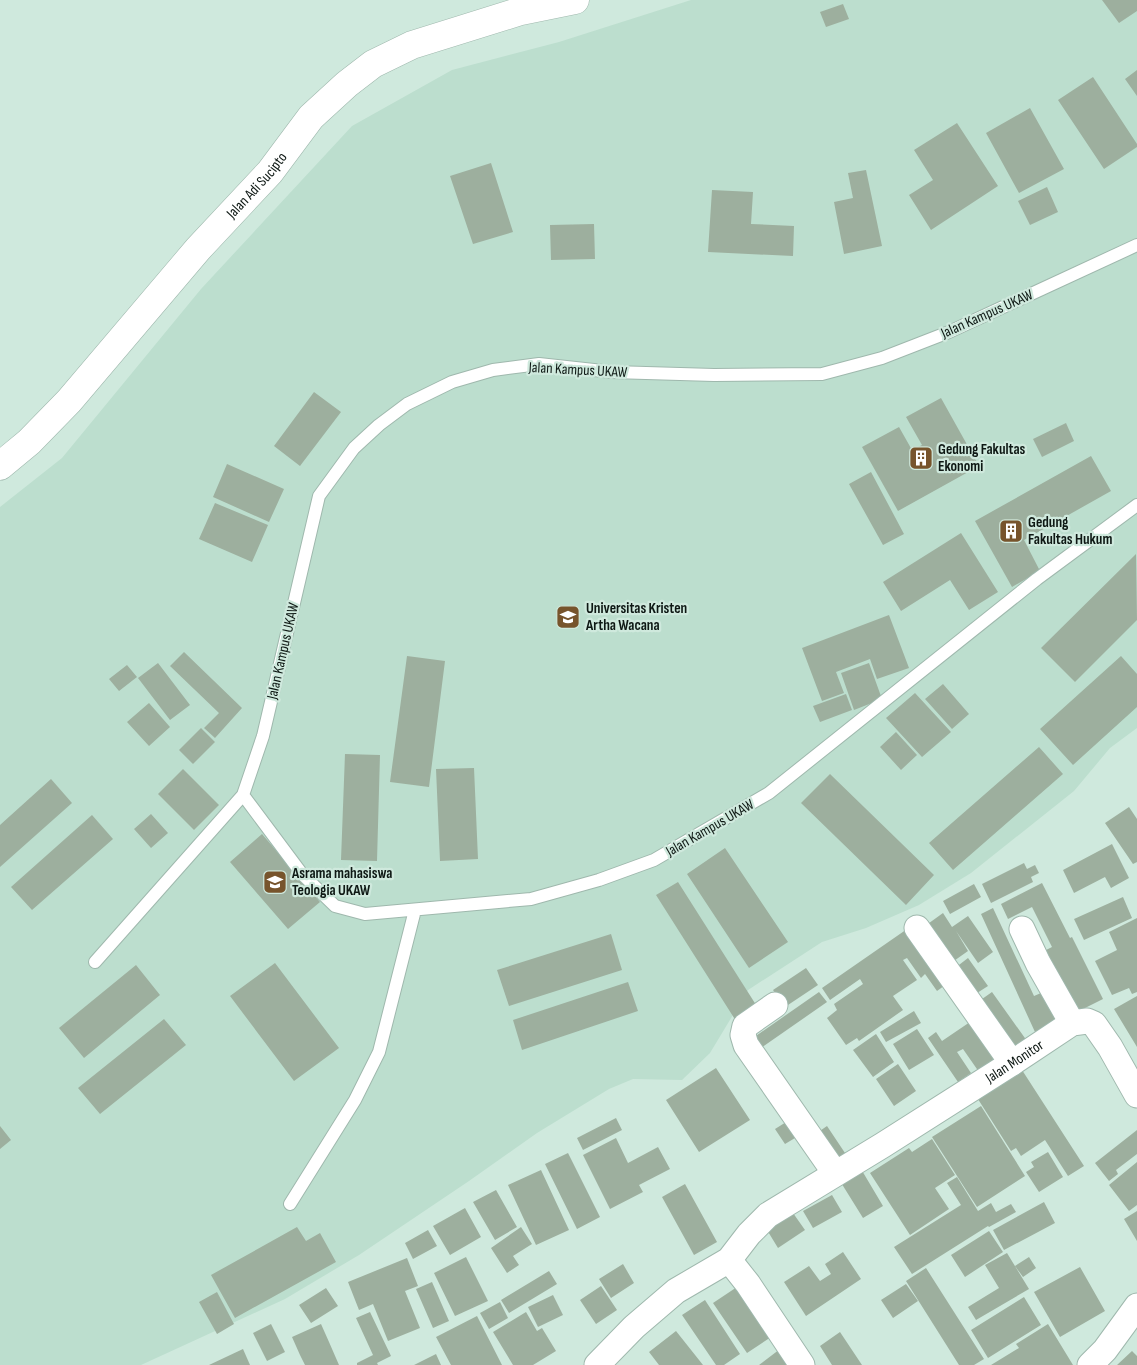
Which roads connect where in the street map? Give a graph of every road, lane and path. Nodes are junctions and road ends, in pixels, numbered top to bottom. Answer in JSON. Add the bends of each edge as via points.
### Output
{"nodes":[{"id":1,"x":574,"y":0,"type":"edge"},
{"id":2,"x":1137,"y":245,"type":"edge"},
{"id":3,"x":0,"y":466,"type":"edge"},
{"id":4,"x":1137,"y":505,"type":"edge"},
{"id":5,"x":243,"y":795,"type":"junction"},
{"id":6,"x":415,"y":910,"type":"junction"},
{"id":7,"x":917,"y":928,"type":"dead end"},
{"id":8,"x":1022,"y":929,"type":"dead end"},
{"id":9,"x":95,"y":962,"type":"dead end"},
{"id":10,"x":775,"y":1005,"type":"dead end"},
{"id":11,"x":1072,"y":1023,"type":"junction"},
{"id":12,"x":1012,"y":1063,"type":"junction"},
{"id":13,"x":1134,"y":1082,"type":"edge"},
{"id":14,"x":835,"y":1173,"type":"junction"},
{"id":15,"x":290,"y":1204,"type":"dead end"},
{"id":16,"x":729,"y":1260,"type":"junction"},
{"id":17,"x":1137,"y":1306,"type":"edge"},
{"id":18,"x":597,"y":1365,"type":"edge"},
{"id":19,"x":802,"y":1365,"type":"edge"},
{"id":20,"x":1090,"y":1365,"type":"edge"}],
"edges":[{"from":1,"to":3,"type":"main road","name":"Jalan Adi Sucipto","via":[[521,11],[412,45],[374,64],[347,84],[311,117],[270,172],[198,249],[69,401]]},
{"from":2,"to":5,"type":"lane","name":"Jalan Kampus UKAW","via":[[949,332],[882,358],[822,374],[714,376],[612,372],[539,364],[494,370],[452,382],[407,404],[354,448],[319,496],[263,736]]},
{"from":4,"to":6,"type":"lane","name":"Jalan Kampus UKAW","via":[[1037,579],[769,793],[662,856],[599,880],[531,899]]},
{"from":5,"to":6,"type":"lane","name":"Jalan Kampus UKAW","via":[[302,874],[335,906],[365,914]]},
{"from":5,"to":9,"type":"lane","name":"Jalan Kampus UKAW"},
{"from":6,"to":15,"type":"lane","via":[[379,1052],[355,1100]]},
{"from":7,"to":12,"type":"street"},
{"from":8,"to":11,"type":"street"},
{"from":10,"to":14,"type":"street","via":[[745,1026],[746,1045]]},
{"from":11,"to":12,"type":"street","name":"Jalan Monitor"},
{"from":11,"to":13,"type":"street","via":[[1094,1024]]},
{"from":12,"to":14,"type":"street","name":"Jalan Monitor"},
{"from":14,"to":16,"type":"street","name":"Jalan Monitor","via":[[768,1215]]},
{"from":16,"to":18,"type":"street","via":[[676,1291]]},
{"from":16,"to":19,"type":"street"},
{"from":17,"to":20,"type":"street"}]}
